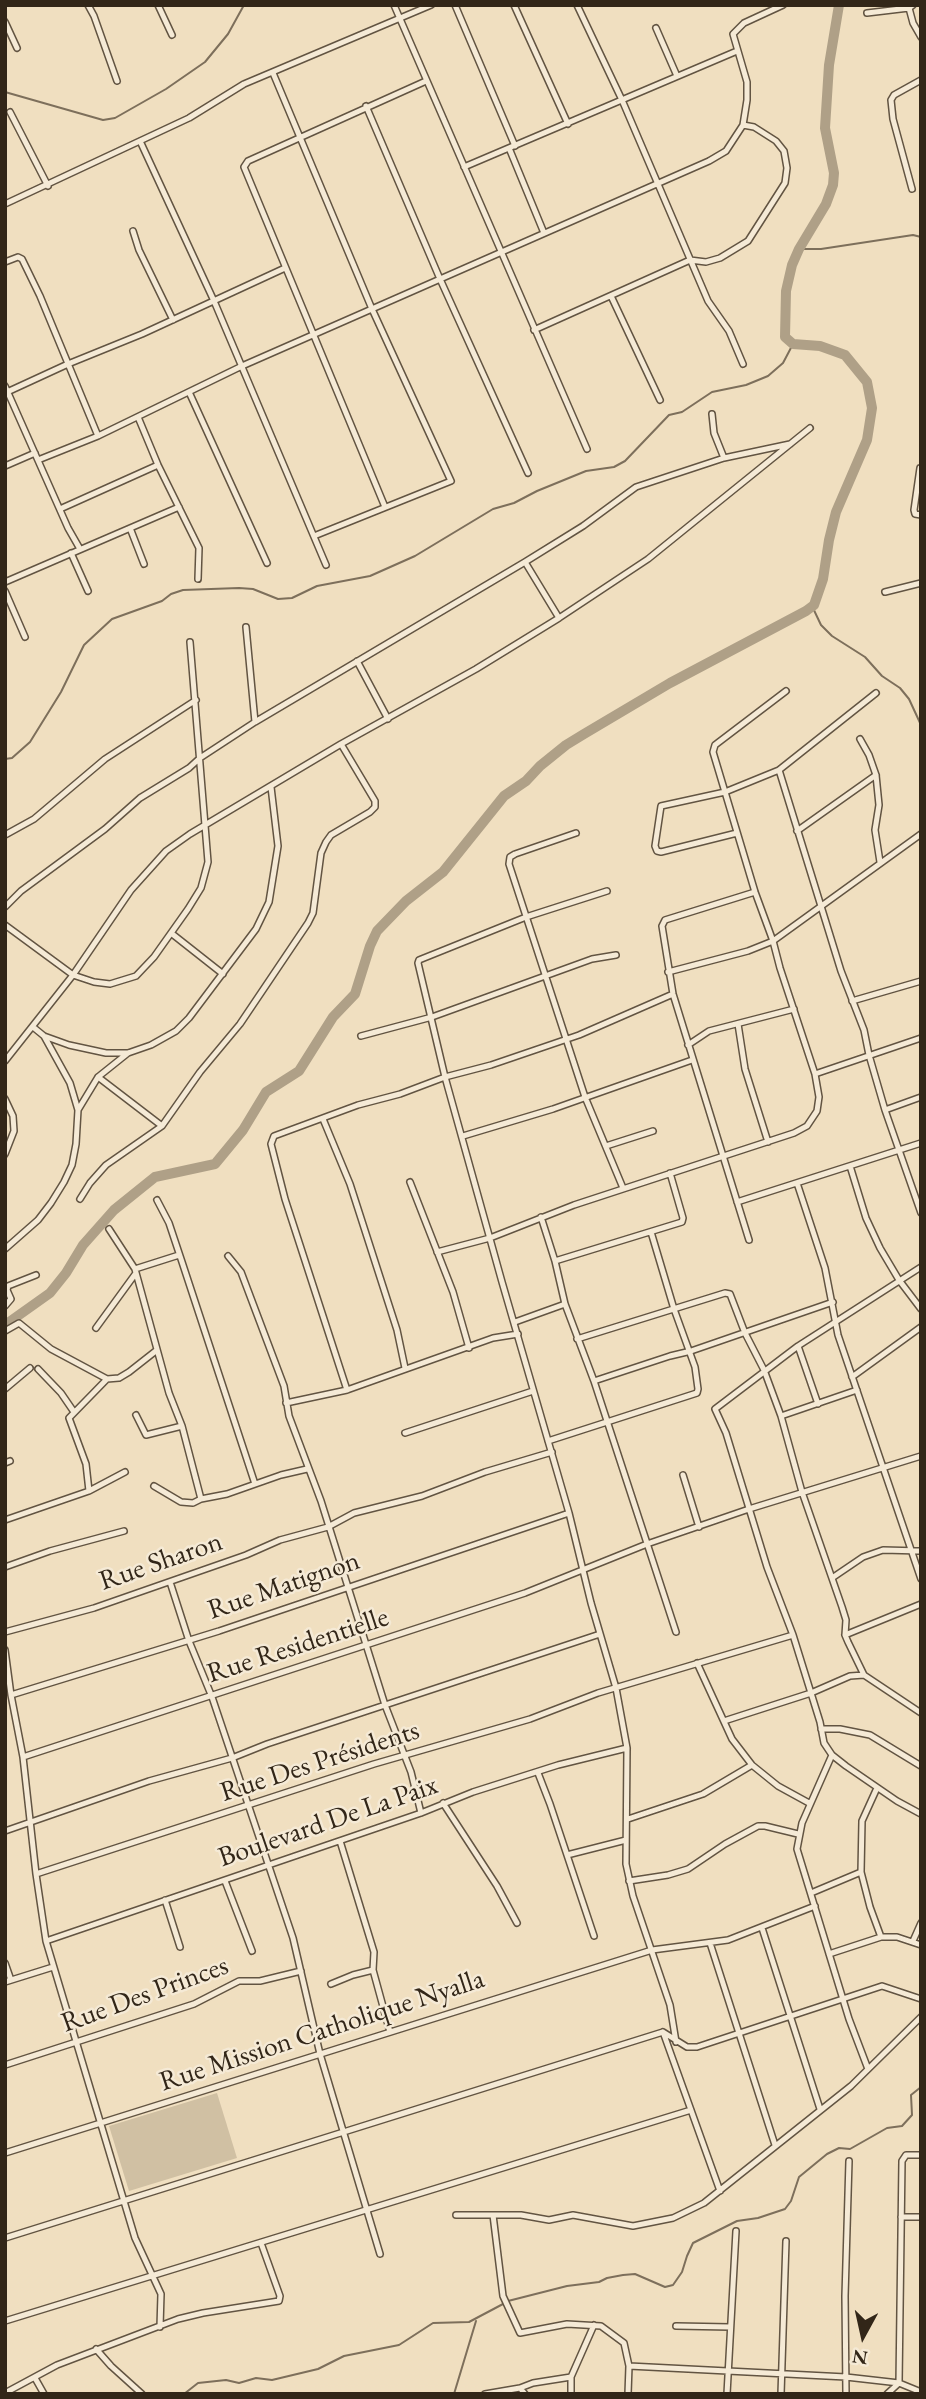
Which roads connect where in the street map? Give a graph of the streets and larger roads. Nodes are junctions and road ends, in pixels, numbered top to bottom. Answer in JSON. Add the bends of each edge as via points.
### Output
{"nodes":[{"id":1,"x":88,"y":5,"type":"edge"},
{"id":2,"x":158,"y":5,"type":"edge"},
{"id":3,"x":394,"y":5,"type":"edge"},
{"id":4,"x":430,"y":5,"type":"edge"},
{"id":5,"x":455,"y":5,"type":"edge"},
{"id":6,"x":514,"y":5,"type":"edge"},
{"id":7,"x":577,"y":5,"type":"edge"},
{"id":8,"x":783,"y":5,"type":"edge"},
{"id":9,"x":911,"y":7,"type":"edge"},
{"id":10,"x":867,"y":13,"type":"dead end"},
{"id":11,"x":399,"y":18,"type":"junction"},
{"id":12,"x":5,"y":22,"type":"edge"},
{"id":13,"x":656,"y":28,"type":"dead end"},
{"id":14,"x":172,"y":35,"type":"dead end"},
{"id":15,"x":921,"y":37,"type":"edge"},
{"id":16,"x":18,"y":48,"type":"dead end"},
{"id":17,"x":737,"y":51,"type":"junction"},
{"id":18,"x":273,"y":73,"type":"junction"},
{"id":19,"x":677,"y":76,"type":"junction"},
{"id":20,"x":921,"y":80,"type":"edge"},
{"id":21,"x":117,"y":81,"type":"dead end"},
{"id":22,"x":426,"y":81,"type":"junction"},
{"id":23,"x":622,"y":100,"type":"junction"},
{"id":24,"x":366,"y":106,"type":"junction"},
{"id":25,"x":10,"y":112,"type":"dead end"},
{"id":26,"x":568,"y":124,"type":"junction"},
{"id":27,"x":743,"y":125,"type":"junction"},
{"id":28,"x":300,"y":136,"type":"junction"},
{"id":29,"x":140,"y":141,"type":"junction"},
{"id":30,"x":512,"y":147,"type":"junction"},
{"id":31,"x":464,"y":167,"type":"junction"},
{"id":32,"x":658,"y":183,"type":"junction"},
{"id":33,"x":48,"y":186,"type":"junction"},
{"id":34,"x":912,"y":189,"type":"dead end"},
{"id":35,"x":5,"y":204,"type":"edge"},
{"id":36,"x":133,"y":231,"type":"dead end"},
{"id":37,"x":544,"y":233,"type":"junction"},
{"id":38,"x":501,"y":252,"type":"junction"},
{"id":39,"x":690,"y":260,"type":"junction"},
{"id":40,"x":5,"y":262,"type":"edge"},
{"id":41,"x":285,"y":268,"type":"junction"},
{"id":42,"x":440,"y":279,"type":"junction"},
{"id":43,"x":611,"y":296,"type":"junction"},
{"id":44,"x":214,"y":301,"type":"junction"},
{"id":45,"x":372,"y":309,"type":"junction"},
{"id":46,"x":173,"y":320,"type":"junction"},
{"id":47,"x":534,"y":330,"type":"junction"},
{"id":48,"x":313,"y":335,"type":"junction"},
{"id":49,"x":68,"y":363,"type":"junction"},
{"id":50,"x":743,"y":364,"type":"dead end"},
{"id":51,"x":242,"y":366,"type":"junction"},
{"id":52,"x":6,"y":390,"type":"edge"},
{"id":53,"x":189,"y":392,"type":"junction"},
{"id":54,"x":660,"y":400,"type":"dead end"},
{"id":55,"x":712,"y":414,"type":"dead end"},
{"id":56,"x":138,"y":417,"type":"junction"},
{"id":57,"x":810,"y":428,"type":"dead end"},
{"id":58,"x":98,"y":436,"type":"junction"},
{"id":59,"x":793,"y":443,"type":"junction"},
{"id":60,"x":587,"y":449,"type":"dead end"},
{"id":61,"x":36,"y":456,"type":"junction"},
{"id":62,"x":724,"y":458,"type":"junction"},
{"id":63,"x":158,"y":465,"type":"junction"},
{"id":64,"x":5,"y":466,"type":"edge"},
{"id":65,"x":920,"y":468,"type":"edge"},
{"id":66,"x":528,"y":473,"type":"dead end"},
{"id":67,"x":178,"y":507,"type":"junction"},
{"id":68,"x":385,"y":507,"type":"junction"},
{"id":69,"x":60,"y":509,"type":"junction"},
{"id":70,"x":921,"y":515,"type":"edge"},
{"id":71,"x":130,"y":528,"type":"junction"},
{"id":72,"x":314,"y":536,"type":"junction"},
{"id":73,"x":80,"y":550,"type":"junction"},
{"id":74,"x":71,"y":553,"type":"junction"},
{"id":75,"x":525,"y":562,"type":"junction"},
{"id":76,"x":267,"y":563,"type":"dead end"},
{"id":77,"x":144,"y":564,"type":"dead end"},
{"id":78,"x":326,"y":565,"type":"dead end"},
{"id":79,"x":198,"y":579,"type":"dead end"},
{"id":80,"x":5,"y":582,"type":"edge"},
{"id":81,"x":921,"y":583,"type":"edge"},
{"id":82,"x":5,"y":591,"type":"edge"},
{"id":83,"x":88,"y":591,"type":"dead end"},
{"id":84,"x":885,"y":592,"type":"dead end"},
{"id":85,"x":559,"y":618,"type":"junction"},
{"id":86,"x":246,"y":626,"type":"dead end"},
{"id":87,"x":25,"y":637,"type":"dead end"},
{"id":88,"x":190,"y":642,"type":"dead end"},
{"id":89,"x":357,"y":662,"type":"junction"},
{"id":90,"x":786,"y":691,"type":"dead end"},
{"id":91,"x":876,"y":693,"type":"dead end"},
{"id":92,"x":196,"y":700,"type":"junction"},
{"id":93,"x":388,"y":719,"type":"junction"},
{"id":94,"x":255,"y":722,"type":"junction"},
{"id":95,"x":860,"y":739,"type":"dead end"},
{"id":96,"x":341,"y":744,"type":"junction"},
{"id":97,"x":200,"y":758,"type":"junction"},
{"id":98,"x":779,"y":770,"type":"junction"},
{"id":99,"x":876,"y":775,"type":"junction"},
{"id":100,"x":271,"y":787,"type":"junction"},
{"id":101,"x":725,"y":792,"type":"junction"},
{"id":102,"x":205,"y":826,"type":"junction"},
{"id":103,"x":797,"y":831,"type":"junction"},
{"id":104,"x":576,"y":833,"type":"dead end"},
{"id":105,"x":737,"y":833,"type":"junction"},
{"id":106,"x":921,"y":834,"type":"edge"},
{"id":107,"x":5,"y":835,"type":"edge"},
{"id":108,"x":880,"y":862,"type":"junction"},
{"id":109,"x":607,"y":891,"type":"dead end"},
{"id":110,"x":755,"y":892,"type":"junction"},
{"id":111,"x":822,"y":906,"type":"junction"},
{"id":112,"x":5,"y":907,"type":"edge"},
{"id":113,"x":526,"y":917,"type":"junction"},
{"id":114,"x":5,"y":925,"type":"edge"},
{"id":115,"x":172,"y":933,"type":"junction"},
{"id":116,"x":773,"y":941,"type":"junction"},
{"id":117,"x":617,"y":955,"type":"dead end"},
{"id":118,"x":668,"y":972,"type":"junction"},
{"id":119,"x":223,"y":974,"type":"junction"},
{"id":120,"x":73,"y":975,"type":"junction"},
{"id":121,"x":545,"y":978,"type":"junction"},
{"id":122,"x":921,"y":981,"type":"edge"},
{"id":123,"x":673,"y":994,"type":"junction"},
{"id":124,"x":852,"y":1000,"type":"junction"},
{"id":125,"x":794,"y":1009,"type":"junction"},
{"id":126,"x":432,"y":1017,"type":"junction"},
{"id":127,"x":738,"y":1024,"type":"junction"},
{"id":128,"x":33,"y":1027,"type":"junction"},
{"id":129,"x":44,"y":1036,"type":"junction"},
{"id":130,"x":361,"y":1036,"type":"dead end"},
{"id":131,"x":567,"y":1038,"type":"junction"},
{"id":132,"x":921,"y":1038,"type":"edge"},
{"id":133,"x":688,"y":1045,"type":"junction"},
{"id":134,"x":128,"y":1053,"type":"junction"},
{"id":135,"x":869,"y":1055,"type":"junction"},
{"id":136,"x":692,"y":1060,"type":"junction"},
{"id":137,"x":5,"y":1061,"type":"edge"},
{"id":138,"x":815,"y":1074,"type":"junction"},
{"id":139,"x":98,"y":1077,"type":"junction"},
{"id":140,"x":445,"y":1077,"type":"junction"},
{"id":141,"x":585,"y":1097,"type":"junction"},
{"id":142,"x":921,"y":1097,"type":"edge"},
{"id":143,"x":5,"y":1099,"type":"edge"},
{"id":144,"x":78,"y":1110,"type":"junction"},
{"id":145,"x":885,"y":1110,"type":"junction"},
{"id":146,"x":323,"y":1119,"type":"junction"},
{"id":147,"x":162,"y":1126,"type":"junction"},
{"id":148,"x":653,"y":1131,"type":"dead end"},
{"id":149,"x":463,"y":1136,"type":"junction"},
{"id":150,"x":768,"y":1142,"type":"junction"},
{"id":151,"x":921,"y":1143,"type":"edge"},
{"id":152,"x":606,"y":1146,"type":"junction"},
{"id":153,"x":900,"y":1150,"type":"junction"},
{"id":154,"x":5,"y":1154,"type":"edge"},
{"id":155,"x":723,"y":1157,"type":"junction"},
{"id":156,"x":850,"y":1166,"type":"junction"},
{"id":157,"x":670,"y":1173,"type":"junction"},
{"id":158,"x":410,"y":1182,"type":"dead end"},
{"id":159,"x":797,"y":1183,"type":"junction"},
{"id":160,"x":623,"y":1188,"type":"junction"},
{"id":161,"x":80,"y":1199,"type":"dead end"},
{"id":162,"x":157,"y":1200,"type":"dead end"},
{"id":163,"x":737,"y":1202,"type":"junction"},
{"id":164,"x":920,"y":1211,"type":"edge"},
{"id":165,"x":541,"y":1217,"type":"junction"},
{"id":166,"x":109,"y":1229,"type":"dead end"},
{"id":167,"x":651,"y":1232,"type":"junction"},
{"id":168,"x":490,"y":1238,"type":"junction"},
{"id":169,"x":749,"y":1240,"type":"dead end"},
{"id":170,"x":5,"y":1249,"type":"edge"},
{"id":171,"x":437,"y":1252,"type":"junction"},
{"id":172,"x":179,"y":1255,"type":"junction"},
{"id":173,"x":228,"y":1256,"type":"dead end"},
{"id":174,"x":555,"y":1261,"type":"junction"},
{"id":175,"x":921,"y":1267,"type":"edge"},
{"id":176,"x":135,"y":1271,"type":"junction"},
{"id":177,"x":36,"y":1275,"type":"dead end"},
{"id":178,"x":899,"y":1280,"type":"junction"},
{"id":179,"x":833,"y":1302,"type":"junction"},
{"id":180,"x":565,"y":1304,"type":"junction"},
{"id":181,"x":5,"y":1306,"type":"edge"},
{"id":182,"x":674,"y":1309,"type":"junction"},
{"id":183,"x":921,"y":1309,"type":"edge"},
{"id":184,"x":835,"y":1321,"type":"junction"},
{"id":185,"x":514,"y":1322,"type":"junction"},
{"id":186,"x":921,"y":1327,"type":"edge"},
{"id":187,"x":96,"y":1328,"type":"dead end"},
{"id":188,"x":5,"y":1331,"type":"edge"},
{"id":189,"x":745,"y":1333,"type":"junction"},
{"id":190,"x":518,"y":1334,"type":"junction"},
{"id":191,"x":577,"y":1339,"type":"junction"},
{"id":192,"x":798,"y":1346,"type":"junction"},
{"id":193,"x":469,"y":1348,"type":"junction"},
{"id":194,"x":157,"y":1350,"type":"junction"},
{"id":195,"x":691,"y":1352,"type":"junction"},
{"id":196,"x":30,"y":1367,"type":"dead end"},
{"id":197,"x":405,"y":1368,"type":"junction"},
{"id":198,"x":38,"y":1369,"type":"dead end"},
{"id":199,"x":765,"y":1370,"type":"junction"},
{"id":200,"x":852,"y":1377,"type":"junction"},
{"id":201,"x":107,"y":1379,"type":"junction"},
{"id":202,"x":594,"y":1381,"type":"junction"},
{"id":203,"x":5,"y":1389,"type":"edge"},
{"id":204,"x":347,"y":1390,"type":"junction"},
{"id":205,"x":857,"y":1390,"type":"junction"},
{"id":206,"x":533,"y":1391,"type":"junction"},
{"id":207,"x":286,"y":1403,"type":"junction"},
{"id":208,"x":818,"y":1404,"type":"junction"},
{"id":209,"x":74,"y":1412,"type":"junction"},
{"id":210,"x":136,"y":1415,"type":"dead end"},
{"id":211,"x":781,"y":1416,"type":"junction"},
{"id":212,"x":606,"y":1423,"type":"junction"},
{"id":213,"x":182,"y":1426,"type":"junction"},
{"id":214,"x":405,"y":1433,"type":"dead end"},
{"id":215,"x":548,"y":1441,"type":"junction"},
{"id":216,"x":552,"y":1452,"type":"junction"},
{"id":217,"x":921,"y":1456,"type":"edge"},
{"id":218,"x":884,"y":1467,"type":"junction"},
{"id":219,"x":307,"y":1469,"type":"junction"},
{"id":220,"x":125,"y":1472,"type":"dead end"},
{"id":221,"x":683,"y":1475,"type":"dead end"},
{"id":222,"x":255,"y":1484,"type":"junction"},
{"id":223,"x":154,"y":1486,"type":"dead end"},
{"id":224,"x":89,"y":1492,"type":"junction"},
{"id":225,"x":802,"y":1492,"type":"junction"},
{"id":226,"x":201,"y":1499,"type":"junction"},
{"id":227,"x":749,"y":1509,"type":"junction"},
{"id":228,"x":569,"y":1513,"type":"junction"},
{"id":229,"x":5,"y":1520,"type":"edge"},
{"id":230,"x":328,"y":1527,"type":"junction"},
{"id":231,"x":699,"y":1527,"type":"junction"},
{"id":232,"x":124,"y":1531,"type":"dead end"},
{"id":233,"x":648,"y":1544,"type":"junction"},
{"id":234,"x":911,"y":1550,"type":"junction"},
{"id":235,"x":921,"y":1551,"type":"edge"},
{"id":236,"x":5,"y":1567,"type":"edge"},
{"id":237,"x":584,"y":1568,"type":"junction"},
{"id":238,"x":832,"y":1578,"type":"junction"},
{"id":239,"x":921,"y":1579,"type":"edge"},
{"id":240,"x":170,"y":1582,"type":"junction"},
{"id":241,"x":348,"y":1586,"type":"junction"},
{"id":242,"x":921,"y":1604,"type":"edge"},
{"id":243,"x":5,"y":1632,"type":"edge"},
{"id":244,"x":676,"y":1632,"type":"dead end"},
{"id":245,"x":600,"y":1634,"type":"junction"},
{"id":246,"x":793,"y":1635,"type":"junction"},
{"id":247,"x":845,"y":1635,"type":"junction"},
{"id":248,"x":189,"y":1641,"type":"junction"},
{"id":249,"x":366,"y":1646,"type":"junction"},
{"id":250,"x":5,"y":1650,"type":"edge"},
{"id":251,"x":697,"y":1664,"type":"junction"},
{"id":252,"x":864,"y":1675,"type":"junction"},
{"id":253,"x":616,"y":1688,"type":"junction"},
{"id":254,"x":811,"y":1693,"type":"junction"},
{"id":255,"x":11,"y":1695,"type":"junction"},
{"id":256,"x":212,"y":1697,"type":"junction"},
{"id":257,"x":385,"y":1704,"type":"junction"},
{"id":258,"x":921,"y":1713,"type":"edge"},
{"id":259,"x":724,"y":1721,"type":"junction"},
{"id":260,"x":821,"y":1729,"type":"junction"},
{"id":261,"x":626,"y":1748,"type":"junction"},
{"id":262,"x":403,"y":1755,"type":"junction"},
{"id":263,"x":832,"y":1755,"type":"junction"},
{"id":264,"x":23,"y":1757,"type":"junction"},
{"id":265,"x":232,"y":1758,"type":"junction"},
{"id":266,"x":752,"y":1765,"type":"junction"},
{"id":267,"x":921,"y":1766,"type":"edge"},
{"id":268,"x":538,"y":1773,"type":"junction"},
{"id":269,"x":877,"y":1788,"type":"junction"},
{"id":270,"x":443,"y":1803,"type":"junction"},
{"id":271,"x":809,"y":1803,"type":"junction"},
{"id":272,"x":247,"y":1807,"type":"junction"},
{"id":273,"x":421,"y":1813,"type":"junction"},
{"id":274,"x":921,"y":1814,"type":"edge"},
{"id":275,"x":628,"y":1819,"type":"junction"},
{"id":276,"x":29,"y":1823,"type":"junction"},
{"id":277,"x":6,"y":1828,"type":"edge"},
{"id":278,"x":798,"y":1834,"type":"junction"},
{"id":279,"x":626,"y":1840,"type":"junction"},
{"id":280,"x":340,"y":1841,"type":"junction"},
{"id":281,"x":567,"y":1855,"type":"junction"},
{"id":282,"x":269,"y":1866,"type":"junction"},
{"id":283,"x":861,"y":1872,"type":"junction"},
{"id":284,"x":36,"y":1874,"type":"junction"},
{"id":285,"x":225,"y":1881,"type":"junction"},
{"id":286,"x":629,"y":1881,"type":"junction"},
{"id":287,"x":811,"y":1893,"type":"junction"},
{"id":288,"x":165,"y":1900,"type":"junction"},
{"id":289,"x":815,"y":1906,"type":"junction"},
{"id":290,"x":517,"y":1923,"type":"dead end"},
{"id":291,"x":921,"y":1923,"type":"edge"},
{"id":292,"x":762,"y":1928,"type":"junction"},
{"id":293,"x":594,"y":1936,"type":"dead end"},
{"id":294,"x":881,"y":1937,"type":"junction"},
{"id":295,"x":46,"y":1941,"type":"junction"},
{"id":296,"x":913,"y":1941,"type":"junction"},
{"id":297,"x":710,"y":1943,"type":"junction"},
{"id":298,"x":921,"y":1945,"type":"edge"},
{"id":299,"x":180,"y":1947,"type":"dead end"},
{"id":300,"x":652,"y":1950,"type":"junction"},
{"id":301,"x":252,"y":1951,"type":"dead end"},
{"id":302,"x":829,"y":1954,"type":"junction"},
{"id":303,"x":5,"y":1963,"type":"edge"},
{"id":304,"x":53,"y":1967,"type":"junction"},
{"id":305,"x":373,"y":1970,"type":"junction"},
{"id":306,"x":301,"y":1971,"type":"junction"},
{"id":307,"x":8,"y":1981,"type":"edge"},
{"id":308,"x":331,"y":1984,"type":"dead end"},
{"id":309,"x":844,"y":1997,"type":"junction"},
{"id":310,"x":921,"y":1999,"type":"edge"},
{"id":311,"x":792,"y":2015,"type":"junction"},
{"id":312,"x":921,"y":2017,"type":"edge"},
{"id":313,"x":390,"y":2032,"type":"junction"},
{"id":314,"x":663,"y":2032,"type":"junction"},
{"id":315,"x":738,"y":2033,"type":"junction"},
{"id":316,"x":78,"y":2042,"type":"junction"},
{"id":317,"x":677,"y":2042,"type":"junction"},
{"id":318,"x":320,"y":2054,"type":"junction"},
{"id":319,"x":5,"y":2065,"type":"edge"},
{"id":320,"x":868,"y":2069,"type":"junction"},
{"id":321,"x":820,"y":2109,"type":"junction"},
{"id":322,"x":691,"y":2110,"type":"junction"},
{"id":323,"x":102,"y":2123,"type":"junction"},
{"id":324,"x":344,"y":2132,"type":"junction"},
{"id":325,"x":775,"y":2145,"type":"junction"},
{"id":326,"x":5,"y":2153,"type":"edge"},
{"id":327,"x":921,"y":2155,"type":"edge"},
{"id":328,"x":849,"y":2161,"type":"dead end"},
{"id":329,"x":720,"y":2191,"type":"junction"},
{"id":330,"x":124,"y":2202,"type":"junction"},
{"id":331,"x":367,"y":2210,"type":"junction"},
{"id":332,"x":456,"y":2215,"type":"dead end"},
{"id":333,"x":493,"y":2215,"type":"junction"},
{"id":334,"x":901,"y":2217,"type":"junction"},
{"id":335,"x":921,"y":2217,"type":"edge"},
{"id":336,"x":736,"y":2231,"type":"dead end"},
{"id":337,"x":5,"y":2238,"type":"edge"},
{"id":338,"x":786,"y":2241,"type":"dead end"},
{"id":339,"x":261,"y":2242,"type":"junction"},
{"id":340,"x":380,"y":2254,"type":"dead end"},
{"id":341,"x":152,"y":2277,"type":"junction"},
{"id":342,"x":5,"y":2321,"type":"edge"},
{"id":343,"x":594,"y":2325,"type":"junction"},
{"id":344,"x":676,"y":2326,"type":"dead end"},
{"id":345,"x":730,"y":2327,"type":"junction"},
{"id":346,"x":160,"y":2328,"type":"junction"},
{"id":347,"x":96,"y":2349,"type":"junction"},
{"id":348,"x":629,"y":2366,"type":"junction"},
{"id":349,"x":727,"y":2371,"type":"junction"},
{"id":350,"x":781,"y":2374,"type":"junction"},
{"id":351,"x":571,"y":2377,"type":"junction"},
{"id":352,"x":846,"y":2377,"type":"junction"},
{"id":353,"x":35,"y":2378,"type":"junction"},
{"id":354,"x":899,"y":2383,"type":"junction"},
{"id":355,"x":520,"y":2388,"type":"junction"},
{"id":356,"x":921,"y":2392,"type":"edge"},
{"id":357,"x":5,"y":2393,"type":"edge"},
{"id":358,"x":44,"y":2394,"type":"edge"},
{"id":359,"x":142,"y":2394,"type":"edge"},
{"id":360,"x":485,"y":2394,"type":"edge"},
{"id":361,"x":525,"y":2394,"type":"edge"},
{"id":362,"x":571,"y":2394,"type":"edge"},
{"id":363,"x":628,"y":2394,"type":"edge"},
{"id":364,"x":727,"y":2394,"type":"edge"},
{"id":365,"x":781,"y":2394,"type":"edge"},
{"id":366,"x":846,"y":2394,"type":"edge"},
{"id":367,"x":887,"y":2394,"type":"edge"}],
"edges":[{"from":1,"to":21,"type":"street"},
{"from":2,"to":14,"type":"street"},
{"from":3,"to":11,"type":"street"},
{"from":4,"to":11,"type":"street"},
{"from":5,"to":30,"type":"street"},
{"from":6,"to":26,"type":"street"},
{"from":7,"to":23,"type":"street"},
{"from":8,"to":17,"type":"street","via":[[736,30]]},
{"from":9,"to":10,"type":"street"},
{"from":9,"to":15,"type":"street"},
{"from":11,"to":18,"type":"street"},
{"from":11,"to":22,"type":"street"},
{"from":12,"to":16,"type":"street"},
{"from":13,"to":19,"type":"street"},
{"from":17,"to":19,"type":"street"},
{"from":17,"to":27,"type":"street","via":[[747,82]]},
{"from":18,"to":28,"type":"street"},
{"from":18,"to":29,"type":"street"},
{"from":19,"to":23,"type":"street"},
{"from":20,"to":34,"type":"street","via":[[891,100]]},
{"from":22,"to":24,"type":"street"},
{"from":22,"to":31,"type":"street"},
{"from":23,"to":26,"type":"street"},
{"from":23,"to":32,"type":"street"},
{"from":24,"to":28,"type":"street"},
{"from":24,"to":42,"type":"street"},
{"from":25,"to":33,"type":"street"},
{"from":26,"to":30,"type":"street"},
{"from":27,"to":32,"type":"street","via":[[726,150]]},
{"from":27,"to":39,"type":"street","via":[[754,127],[784,151],[785,183],[748,242],[720,258]]},
{"from":28,"to":41,"type":"street","via":[[244,167]]},
{"from":28,"to":45,"type":"street"},
{"from":29,"to":33,"type":"street"},
{"from":29,"to":44,"type":"street"},
{"from":30,"to":31,"type":"street"},
{"from":30,"to":37,"type":"street"},
{"from":31,"to":38,"type":"street"},
{"from":32,"to":37,"type":"street"},
{"from":32,"to":39,"type":"street"},
{"from":33,"to":35,"type":"street"},
{"from":36,"to":46,"type":"street"},
{"from":37,"to":38,"type":"street"},
{"from":38,"to":42,"type":"street"},
{"from":38,"to":47,"type":"street"},
{"from":39,"to":43,"type":"street"},
{"from":39,"to":50,"type":"street"},
{"from":40,"to":49,"type":"street","via":[[22,259]]},
{"from":41,"to":44,"type":"street"},
{"from":41,"to":48,"type":"street"},
{"from":42,"to":45,"type":"street"},
{"from":42,"to":66,"type":"street"},
{"from":43,"to":47,"type":"street"},
{"from":43,"to":54,"type":"street"},
{"from":44,"to":46,"type":"street"},
{"from":44,"to":51,"type":"street"},
{"from":45,"to":48,"type":"street"},
{"from":45,"to":68,"type":"street","via":[[451,481]]},
{"from":46,"to":49,"type":"street"},
{"from":47,"to":60,"type":"street"},
{"from":48,"to":51,"type":"street"},
{"from":48,"to":68,"type":"street"},
{"from":49,"to":52,"type":"street"},
{"from":49,"to":58,"type":"street"},
{"from":51,"to":53,"type":"street"},
{"from":51,"to":72,"type":"street"},
{"from":52,"to":61,"type":"street"},
{"from":53,"to":56,"type":"street"},
{"from":53,"to":76,"type":"street"},
{"from":55,"to":62,"type":"street"},
{"from":56,"to":58,"type":"street"},
{"from":56,"to":63,"type":"street"},
{"from":57,"to":59,"type":"street"},
{"from":58,"to":61,"type":"street"},
{"from":59,"to":62,"type":"street"},
{"from":59,"to":85,"type":"street","via":[[649,559]]},
{"from":61,"to":64,"type":"street"},
{"from":61,"to":69,"type":"street"},
{"from":62,"to":75,"type":"street","via":[[636,487]]},
{"from":63,"to":67,"type":"street"},
{"from":63,"to":69,"type":"street"},
{"from":65,"to":70,"type":"street","via":[[914,510]]},
{"from":67,"to":71,"type":"street"},
{"from":67,"to":79,"type":"street","via":[[199,548]]},
{"from":68,"to":72,"type":"street"},
{"from":69,"to":73,"type":"street"},
{"from":71,"to":73,"type":"street"},
{"from":71,"to":77,"type":"street"},
{"from":72,"to":78,"type":"street"},
{"from":73,"to":74,"type":"street"},
{"from":74,"to":80,"type":"street"},
{"from":74,"to":83,"type":"street"},
{"from":75,"to":85,"type":"street"},
{"from":75,"to":89,"type":"street"},
{"from":81,"to":84,"type":"street"},
{"from":82,"to":87,"type":"street"},
{"from":85,"to":93,"type":"street"},
{"from":86,"to":94,"type":"street"},
{"from":88,"to":92,"type":"street"},
{"from":89,"to":93,"type":"street"},
{"from":89,"to":94,"type":"street"},
{"from":90,"to":101,"type":"street","via":[[715,745],[713,758]]},
{"from":91,"to":98,"type":"street"},
{"from":92,"to":97,"type":"street"},
{"from":92,"to":107,"type":"street","via":[[105,759],[34,819]]},
{"from":93,"to":96,"type":"street"},
{"from":94,"to":97,"type":"street"},
{"from":95,"to":99,"type":"street"},
{"from":96,"to":100,"type":"street"},
{"from":96,"to":147,"type":"street","via":[[375,807],[326,842],[308,923],[240,1024]]},
{"from":97,"to":102,"type":"street"},
{"from":97,"to":112,"type":"street","via":[[140,798]]},
{"from":98,"to":101,"type":"street"},
{"from":98,"to":103,"type":"street"},
{"from":99,"to":103,"type":"street"},
{"from":99,"to":108,"type":"street","via":[[879,806],[875,830]]},
{"from":100,"to":102,"type":"street"},
{"from":100,"to":119,"type":"street","via":[[278,846],[269,902],[256,929]]},
{"from":101,"to":105,"type":"street"},
{"from":101,"to":105,"type":"street","via":[[661,806],[655,846],[661,852]]},
{"from":102,"to":115,"type":"street","via":[[205,875]]},
{"from":102,"to":120,"type":"street","via":[[166,851],[147,870]]},
{"from":103,"to":111,"type":"street"},
{"from":104,"to":113,"type":"street","via":[[510,857]]},
{"from":105,"to":110,"type":"street"},
{"from":106,"to":108,"type":"street"},
{"from":108,"to":111,"type":"street"},
{"from":109,"to":113,"type":"street"},
{"from":110,"to":116,"type":"street"},
{"from":110,"to":118,"type":"street","via":[[663,922]]},
{"from":111,"to":116,"type":"street"},
{"from":111,"to":124,"type":"street"},
{"from":113,"to":121,"type":"street"},
{"from":113,"to":126,"type":"street","via":[[419,960]]},
{"from":114,"to":120,"type":"street"},
{"from":115,"to":119,"type":"street"},
{"from":115,"to":120,"type":"street","via":[[136,976],[110,984]]},
{"from":116,"to":118,"type":"street"},
{"from":116,"to":125,"type":"street"},
{"from":117,"to":121,"type":"street","via":[[592,959]]},
{"from":118,"to":123,"type":"street"},
{"from":119,"to":134,"type":"street","via":[[176,1031]]},
{"from":120,"to":128,"type":"street"},
{"from":121,"to":126,"type":"street"},
{"from":121,"to":131,"type":"street"},
{"from":122,"to":124,"type":"street"},
{"from":123,"to":131,"type":"street"},
{"from":123,"to":133,"type":"street"},
{"from":124,"to":135,"type":"street"},
{"from":125,"to":127,"type":"street"},
{"from":125,"to":138,"type":"street"},
{"from":126,"to":130,"type":"street"},
{"from":126,"to":140,"type":"street"},
{"from":127,"to":133,"type":"street","via":[[709,1031]]},
{"from":127,"to":150,"type":"street","via":[[745,1069]]},
{"from":128,"to":129,"type":"street"},
{"from":128,"to":137,"type":"street"},
{"from":129,"to":134,"type":"street","via":[[89,1050]]},
{"from":129,"to":144,"type":"street","via":[[65,1073]]},
{"from":131,"to":140,"type":"street"},
{"from":131,"to":141,"type":"street"},
{"from":132,"to":135,"type":"street"},
{"from":133,"to":136,"type":"street"},
{"from":134,"to":139,"type":"street"},
{"from":135,"to":138,"type":"street"},
{"from":135,"to":145,"type":"street"},
{"from":136,"to":141,"type":"street"},
{"from":136,"to":155,"type":"street"},
{"from":138,"to":150,"type":"street","via":[[817,1111],[807,1126]]},
{"from":139,"to":144,"type":"street"},
{"from":139,"to":147,"type":"street"},
{"from":140,"to":146,"type":"street"},
{"from":140,"to":149,"type":"street"},
{"from":141,"to":149,"type":"street"},
{"from":141,"to":152,"type":"street"},
{"from":142,"to":145,"type":"street"},
{"from":143,"to":154,"type":"street","via":[[14,1131]]},
{"from":144,"to":170,"type":"street","via":[[72,1165],[64,1182],[38,1220]]},
{"from":145,"to":153,"type":"street"},
{"from":146,"to":197,"type":"street","via":[[350,1184]]},
{"from":146,"to":204,"type":"street","via":[[278,1133],[271,1144]]},
{"from":147,"to":161,"type":"street","via":[[106,1165]]},
{"from":148,"to":152,"type":"street"},
{"from":149,"to":168,"type":"street"},
{"from":150,"to":155,"type":"street"},
{"from":151,"to":153,"type":"street"},
{"from":152,"to":160,"type":"street"},
{"from":153,"to":156,"type":"street"},
{"from":153,"to":164,"type":"street"},
{"from":155,"to":157,"type":"street"},
{"from":155,"to":163,"type":"street"},
{"from":156,"to":159,"type":"street"},
{"from":156,"to":178,"type":"street","via":[[866,1218]]},
{"from":157,"to":160,"type":"street"},
{"from":157,"to":167,"type":"street","via":[[683,1221]]},
{"from":158,"to":171,"type":"street"},
{"from":159,"to":163,"type":"street"},
{"from":159,"to":179,"type":"street"},
{"from":160,"to":165,"type":"street"},
{"from":162,"to":172,"type":"street"},
{"from":163,"to":169,"type":"street"},
{"from":165,"to":168,"type":"street"},
{"from":165,"to":174,"type":"street"},
{"from":166,"to":176,"type":"street"},
{"from":167,"to":174,"type":"street"},
{"from":167,"to":182,"type":"street"},
{"from":168,"to":171,"type":"street"},
{"from":168,"to":185,"type":"street"},
{"from":171,"to":193,"type":"street"},
{"from":172,"to":176,"type":"street"},
{"from":172,"to":222,"type":"street"},
{"from":173,"to":207,"type":"street","via":[[241,1272],[285,1386]]},
{"from":174,"to":180,"type":"street"},
{"from":175,"to":178,"type":"street"},
{"from":176,"to":187,"type":"street"},
{"from":176,"to":194,"type":"street"},
{"from":177,"to":181,"type":"street","via":[[8,1286],[11,1299]]},
{"from":178,"to":183,"type":"street"},
{"from":178,"to":184,"type":"street"},
{"from":179,"to":184,"type":"street"},
{"from":179,"to":189,"type":"street"},
{"from":180,"to":185,"type":"street"},
{"from":180,"to":191,"type":"street"},
{"from":182,"to":189,"type":"street","via":[[729,1292]]},
{"from":182,"to":191,"type":"street"},
{"from":182,"to":195,"type":"street"},
{"from":184,"to":192,"type":"street"},
{"from":184,"to":200,"type":"street"},
{"from":185,"to":190,"type":"street"},
{"from":186,"to":200,"type":"street"},
{"from":188,"to":201,"type":"street","via":[[19,1323],[51,1349]]},
{"from":189,"to":195,"type":"street"},
{"from":189,"to":199,"type":"street"},
{"from":190,"to":193,"type":"street"},
{"from":190,"to":206,"type":"street"},
{"from":191,"to":202,"type":"street"},
{"from":192,"to":199,"type":"street"},
{"from":192,"to":208,"type":"street"},
{"from":193,"to":197,"type":"street"},
{"from":194,"to":201,"type":"street","via":[[129,1373]]},
{"from":194,"to":213,"type":"street"},
{"from":195,"to":202,"type":"street"},
{"from":195,"to":212,"type":"street","via":[[697,1393]]},
{"from":196,"to":203,"type":"street"},
{"from":197,"to":204,"type":"street"},
{"from":198,"to":209,"type":"street"},
{"from":199,"to":211,"type":"street"},
{"from":199,"to":227,"type":"street","via":[[715,1409]]},
{"from":200,"to":205,"type":"street"},
{"from":201,"to":209,"type":"street"},
{"from":202,"to":212,"type":"street"},
{"from":204,"to":207,"type":"street"},
{"from":205,"to":208,"type":"street"},
{"from":205,"to":218,"type":"street"},
{"from":206,"to":214,"type":"street"},
{"from":206,"to":215,"type":"street"},
{"from":207,"to":219,"type":"street"},
{"from":208,"to":211,"type":"street"},
{"from":209,"to":224,"type":"street","via":[[69,1418],[86,1464]]},
{"from":210,"to":213,"type":"street","via":[[146,1435]]},
{"from":211,"to":225,"type":"street"},
{"from":212,"to":215,"type":"street"},
{"from":212,"to":233,"type":"street"},
{"from":213,"to":226,"type":"street"},
{"from":215,"to":216,"type":"street"},
{"from":216,"to":228,"type":"street"},
{"from":216,"to":230,"type":"street","name":"Rue Sharon","via":[[354,1514]]},
{"from":217,"to":218,"type":"street","name":"Rue Residentielle"},
{"from":218,"to":225,"type":"street","name":"Rue Residentielle"},
{"from":218,"to":234,"type":"street"},
{"from":219,"to":222,"type":"street"},
{"from":219,"to":230,"type":"street"},
{"from":220,"to":224,"type":"street"},
{"from":221,"to":231,"type":"street"},
{"from":222,"to":226,"type":"street"},
{"from":223,"to":226,"type":"street","via":[[181,1503]]},
{"from":224,"to":229,"type":"street"},
{"from":225,"to":227,"type":"street","name":"Rue Residentielle"},
{"from":225,"to":238,"type":"street"},
{"from":227,"to":231,"type":"street","name":"Rue Residentielle"},
{"from":227,"to":246,"type":"street"},
{"from":228,"to":237,"type":"street"},
{"from":228,"to":241,"type":"street","name":"Rue Matignon"},
{"from":230,"to":240,"type":"street","name":"Rue Sharon","via":[[280,1540]]},
{"from":230,"to":241,"type":"street"},
{"from":231,"to":233,"type":"street","name":"Rue Residentielle"},
{"from":232,"to":236,"type":"street"},
{"from":233,"to":237,"type":"street","name":"Rue Residentielle"},
{"from":233,"to":244,"type":"street"},
{"from":234,"to":235,"type":"street"},
{"from":234,"to":238,"type":"street","via":[[883,1550],[863,1557]]},
{"from":234,"to":239,"type":"street"},
{"from":237,"to":245,"type":"street"},
{"from":237,"to":249,"type":"street","name":"Rue Residentielle","via":[[525,1593]]},
{"from":238,"to":247,"type":"street","via":[[846,1620]]},
{"from":240,"to":243,"type":"street","name":"Rue Sharon"},
{"from":240,"to":248,"type":"street"},
{"from":241,"to":248,"type":"street","name":"Rue Matignon"},
{"from":241,"to":249,"type":"street"},
{"from":242,"to":247,"type":"street"},
{"from":245,"to":253,"type":"street"},
{"from":245,"to":257,"type":"street"},
{"from":246,"to":251,"type":"street","name":"Rue Des Présidents"},
{"from":246,"to":254,"type":"street"},
{"from":247,"to":252,"type":"street"},
{"from":248,"to":255,"type":"street","name":"Rue Matignon"},
{"from":248,"to":256,"type":"street"},
{"from":249,"to":256,"type":"street","name":"Rue Residentielle"},
{"from":249,"to":257,"type":"street"},
{"from":250,"to":255,"type":"street"},
{"from":251,"to":253,"type":"street","name":"Rue Des Présidents"},
{"from":251,"to":259,"type":"street"},
{"from":252,"to":254,"type":"street","via":[[850,1676]]},
{"from":252,"to":258,"type":"street"},
{"from":253,"to":261,"type":"street"},
{"from":253,"to":262,"type":"street","name":"Rue Des Présidents","via":[[530,1719]]},
{"from":254,"to":259,"type":"street"},
{"from":254,"to":260,"type":"street"},
{"from":255,"to":264,"type":"street"},
{"from":256,"to":264,"type":"street","name":"Rue Residentielle"},
{"from":256,"to":265,"type":"street"},
{"from":257,"to":262,"type":"street"},
{"from":257,"to":265,"type":"street"},
{"from":259,"to":266,"type":"street"},
{"from":260,"to":263,"type":"street"},
{"from":260,"to":267,"type":"street","via":[[870,1735]]},
{"from":261,"to":268,"type":"street","name":"Boulevard De La Paix"},
{"from":261,"to":275,"type":"street"},
{"from":262,"to":272,"type":"street","name":"Rue Des Présidents"},
{"from":262,"to":273,"type":"street"},
{"from":263,"to":269,"type":"street"},
{"from":263,"to":271,"type":"street"},
{"from":264,"to":276,"type":"street"},
{"from":265,"to":272,"type":"street"},
{"from":265,"to":276,"type":"street"},
{"from":266,"to":271,"type":"street"},
{"from":266,"to":275,"type":"street","via":[[703,1794]]},
{"from":268,"to":270,"type":"street","name":"Boulevard De La Paix"},
{"from":268,"to":281,"type":"street"},
{"from":269,"to":274,"type":"street"},
{"from":269,"to":283,"type":"street","via":[[862,1821]]},
{"from":270,"to":273,"type":"street","name":"Boulevard De La Paix"},
{"from":270,"to":290,"type":"street"},
{"from":271,"to":278,"type":"street"},
{"from":272,"to":282,"type":"street"},
{"from":272,"to":284,"type":"street","name":"Rue Des Présidents"},
{"from":273,"to":280,"type":"street","name":"Boulevard De La Paix"},
{"from":275,"to":279,"type":"street"},
{"from":276,"to":277,"type":"street"},
{"from":276,"to":284,"type":"street"},
{"from":278,"to":286,"type":"street","via":[[758,1826],[688,1869]]},
{"from":278,"to":287,"type":"street","via":[[797,1850]]},
{"from":279,"to":281,"type":"street"},
{"from":279,"to":286,"type":"street"},
{"from":280,"to":282,"type":"street","name":"Boulevard De La Paix"},
{"from":280,"to":305,"type":"street","via":[[374,1952]]},
{"from":281,"to":293,"type":"street"},
{"from":282,"to":285,"type":"street","name":"Boulevard De La Paix"},
{"from":282,"to":306,"type":"street"},
{"from":283,"to":287,"type":"street"},
{"from":283,"to":294,"type":"street"},
{"from":284,"to":295,"type":"street"},
{"from":285,"to":288,"type":"street","name":"Boulevard De La Paix"},
{"from":285,"to":301,"type":"street"},
{"from":286,"to":300,"type":"street"},
{"from":287,"to":289,"type":"street"},
{"from":288,"to":295,"type":"street","name":"Boulevard De La Paix"},
{"from":288,"to":299,"type":"street"},
{"from":289,"to":292,"type":"street","name":"Rue Mission Catholique Nyalla"},
{"from":289,"to":302,"type":"street"},
{"from":291,"to":296,"type":"street"},
{"from":292,"to":297,"type":"street","name":"Rue Mission Catholique Nyalla"},
{"from":292,"to":311,"type":"street"},
{"from":294,"to":296,"type":"street"},
{"from":294,"to":302,"type":"street"},
{"from":295,"to":304,"type":"street"},
{"from":296,"to":298,"type":"street"},
{"from":297,"to":300,"type":"street","name":"Rue Mission Catholique Nyalla"},
{"from":297,"to":315,"type":"street"},
{"from":300,"to":313,"type":"street","name":"Rue Mission Catholique Nyalla"},
{"from":300,"to":317,"type":"street"},
{"from":302,"to":309,"type":"street"},
{"from":303,"to":307,"type":"street"},
{"from":304,"to":307,"type":"street"},
{"from":304,"to":316,"type":"street"},
{"from":305,"to":308,"type":"street"},
{"from":305,"to":313,"type":"street"},
{"from":306,"to":316,"type":"street","name":"Rue Des Princes","via":[[239,1981],[194,2004]]},
{"from":306,"to":318,"type":"street"},
{"from":309,"to":310,"type":"street","via":[[882,1986]]},
{"from":309,"to":311,"type":"street"},
{"from":309,"to":320,"type":"street"},
{"from":311,"to":315,"type":"street"},
{"from":311,"to":321,"type":"street"},
{"from":312,"to":320,"type":"street"},
{"from":313,"to":318,"type":"street","name":"Rue Mission Catholique Nyalla"},
{"from":314,"to":317,"type":"street"},
{"from":314,"to":322,"type":"street"},
{"from":314,"to":324,"type":"street"},
{"from":315,"to":317,"type":"street","via":[[697,2047]]},
{"from":315,"to":325,"type":"street"},
{"from":316,"to":319,"type":"street","name":"Rue Des Princes"},
{"from":316,"to":323,"type":"street"},
{"from":318,"to":323,"type":"street","name":"Rue Mission Catholique Nyalla"},
{"from":318,"to":324,"type":"street"},
{"from":320,"to":321,"type":"street"},
{"from":321,"to":325,"type":"street"},
{"from":322,"to":329,"type":"street"},
{"from":322,"to":331,"type":"street"},
{"from":323,"to":326,"type":"street","name":"Rue Mission Catholique Nyalla"},
{"from":323,"to":330,"type":"street"},
{"from":324,"to":330,"type":"street"},
{"from":324,"to":331,"type":"street"},
{"from":325,"to":329,"type":"street"},
{"from":327,"to":334,"type":"street","via":[[903,2158]]},
{"from":328,"to":352,"type":"street"},
{"from":329,"to":333,"type":"street","via":[[697,2207],[646,2225],[572,2215],[549,2220]]},
{"from":330,"to":337,"type":"street"},
{"from":330,"to":341,"type":"street"},
{"from":331,"to":339,"type":"street"},
{"from":331,"to":340,"type":"street"},
{"from":332,"to":333,"type":"street"},
{"from":333,"to":343,"type":"street","via":[[503,2296],[520,2333],[567,2324]]},
{"from":334,"to":335,"type":"street"},
{"from":334,"to":354,"type":"street"},
{"from":336,"to":345,"type":"street"},
{"from":338,"to":350,"type":"street"},
{"from":339,"to":341,"type":"street"},
{"from":339,"to":346,"type":"street","via":[[279,2301],[202,2313]]},
{"from":341,"to":342,"type":"street"},
{"from":341,"to":346,"type":"street","via":[[160,2294]]},
{"from":343,"to":348,"type":"street","via":[[624,2343]]},
{"from":343,"to":351,"type":"street"},
{"from":344,"to":345,"type":"street"},
{"from":345,"to":349,"type":"street"},
{"from":346,"to":347,"type":"street"},
{"from":347,"to":353,"type":"street"},
{"from":347,"to":359,"type":"street"},
{"from":348,"to":349,"type":"street"},
{"from":348,"to":363,"type":"street"},
{"from":349,"to":350,"type":"street"},
{"from":349,"to":364,"type":"street"},
{"from":350,"to":352,"type":"street"},
{"from":350,"to":365,"type":"street"},
{"from":351,"to":355,"type":"street"},
{"from":351,"to":362,"type":"street"},
{"from":352,"to":354,"type":"street"},
{"from":352,"to":366,"type":"street"},
{"from":353,"to":357,"type":"street"},
{"from":353,"to":358,"type":"street"},
{"from":354,"to":356,"type":"street"},
{"from":354,"to":367,"type":"street"},
{"from":355,"to":360,"type":"street"},
{"from":355,"to":361,"type":"street"}]}
